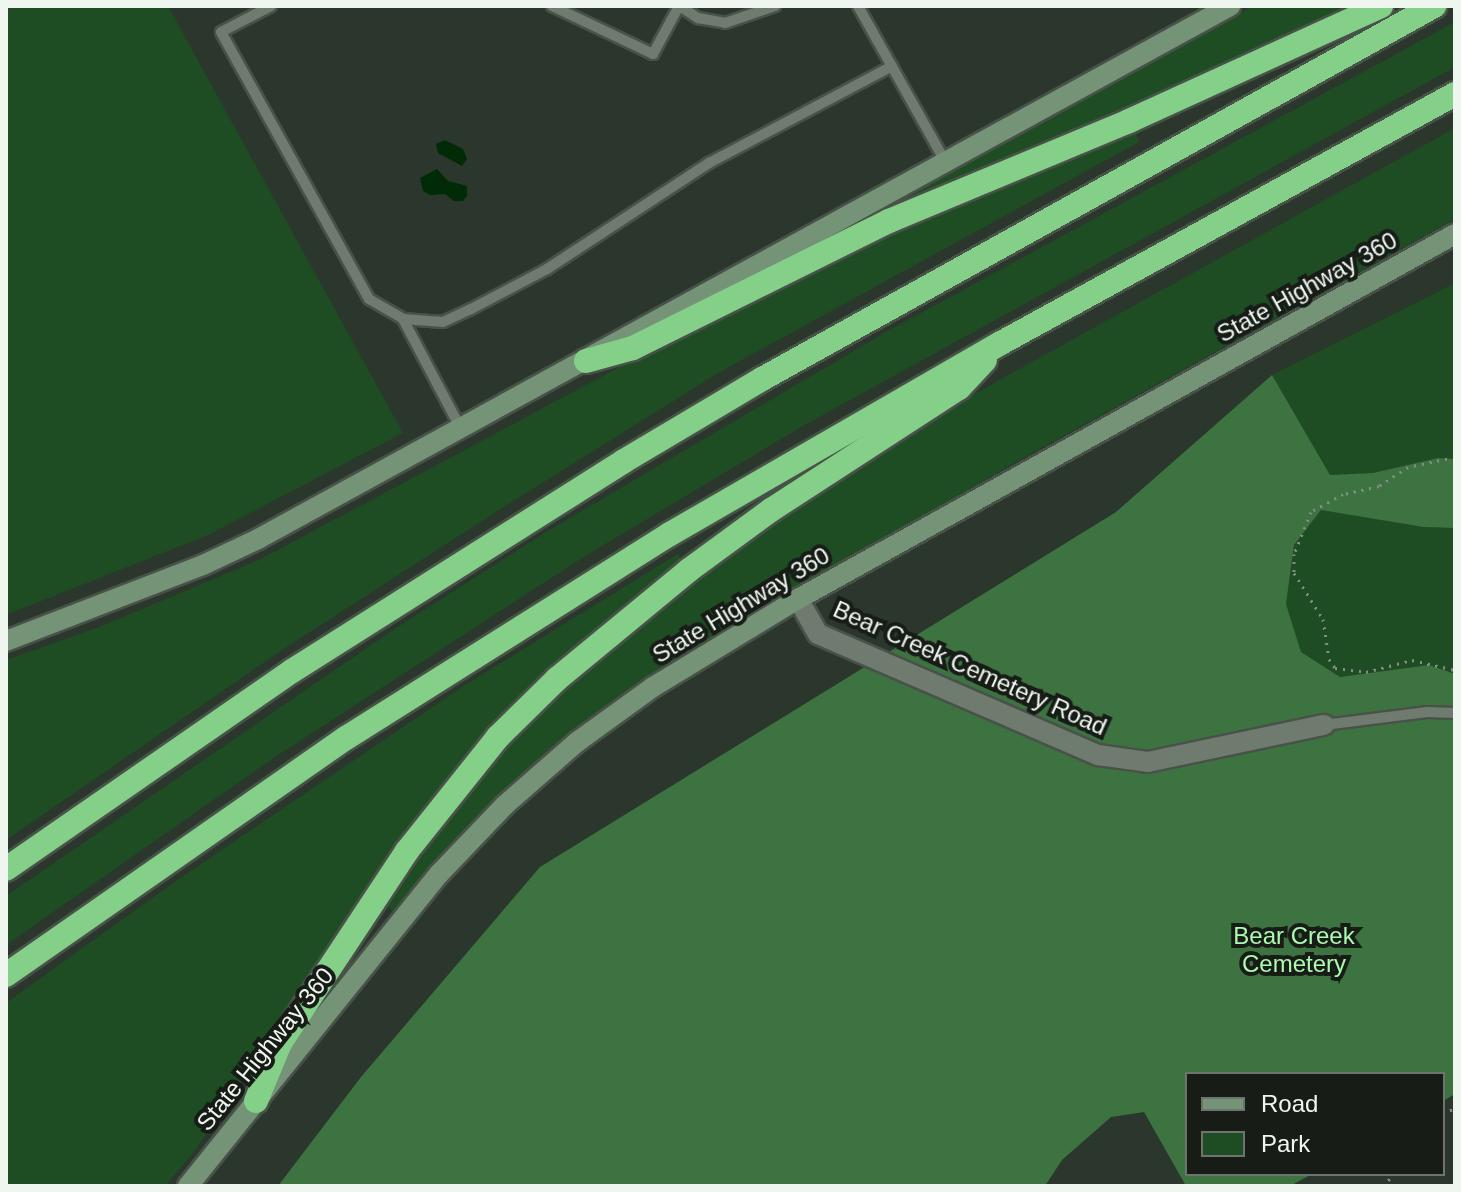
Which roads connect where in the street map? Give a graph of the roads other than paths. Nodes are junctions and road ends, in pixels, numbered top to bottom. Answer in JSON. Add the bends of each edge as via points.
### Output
{"nodes":[{"id":1,"x":271,"y":6,"type":"edge"},
{"id":2,"x":552,"y":6,"type":"edge"},
{"id":3,"x":680,"y":6,"type":"edge"},
{"id":4,"x":775,"y":6,"type":"edge"},
{"id":5,"x":858,"y":6,"type":"edge"},
{"id":6,"x":1230,"y":6,"type":"edge"},
{"id":7,"x":1381,"y":6,"type":"edge"},
{"id":8,"x":1434,"y":6,"type":"edge"},
{"id":9,"x":892,"y":66,"type":"junction"},
{"id":10,"x":1455,"y":94,"type":"edge"},
{"id":11,"x":946,"y":163,"type":"junction"},
{"id":12,"x":1455,"y":234,"type":"edge"},
{"id":13,"x":403,"y":319,"type":"junction"},
{"id":14,"x":1001,"y":343,"type":"junction"},
{"id":15,"x":586,"y":361,"type":"junction"},
{"id":16,"x":461,"y":429,"type":"junction"},
{"id":17,"x":798,"y":599,"type":"junction"},
{"id":18,"x":6,"y":641,"type":"edge"},
{"id":19,"x":1455,"y":713,"type":"edge"},
{"id":20,"x":1324,"y":725,"type":"joint"},
{"id":21,"x":6,"y":869,"type":"edge"},
{"id":22,"x":6,"y":975,"type":"edge"},
{"id":23,"x":256,"y":1101,"type":"junction"},
{"id":24,"x":188,"y":1186,"type":"edge"}],
"edges":[{"from":1,"to":13,"type":"lane","via":[[221,32],[369,299]]},
{"from":2,"to":3,"type":"lane","via":[[653,54]]},
{"from":3,"to":4,"type":"lane","via":[[698,18],[725,23]]},
{"from":5,"to":9,"type":"lane"},
{"from":6,"to":11,"type":"main road"},
{"from":7,"to":15,"type":"highway","via":[[1157,109],[889,221],[633,348]]},
{"from":8,"to":21,"type":"highway","via":[[624,461],[292,671]]},
{"from":9,"to":11,"type":"lane"},
{"from":9,"to":13,"type":"lane","via":[[709,163],[547,269],[443,322]]},
{"from":10,"to":14,"type":"highway"},
{"from":11,"to":15,"type":"main road"},
{"from":12,"to":17,"type":"main road","name":"State Highway 360"},
{"from":13,"to":16,"type":"lane"},
{"from":14,"to":22,"type":"highway","via":[[779,468],[468,659],[242,808]]},
{"from":14,"to":23,"type":"highway","via":[[959,388],[689,570],[557,679],[498,737],[398,864],[280,1043]]},
{"from":15,"to":16,"type":"main road"},
{"from":16,"to":18,"type":"main road","via":[[217,559]]},
{"from":17,"to":20,"type":"street","name":"Bear Creek Cemetery Road","via":[[818,634],[1098,755],[1148,762]]},
{"from":17,"to":23,"type":"main road","name":"State Highway 360","via":[[653,687],[577,742],[505,805],[439,874]]},
{"from":19,"to":20,"type":"lane"},
{"from":23,"to":24,"type":"main road","name":"State Highway 360"}]}
